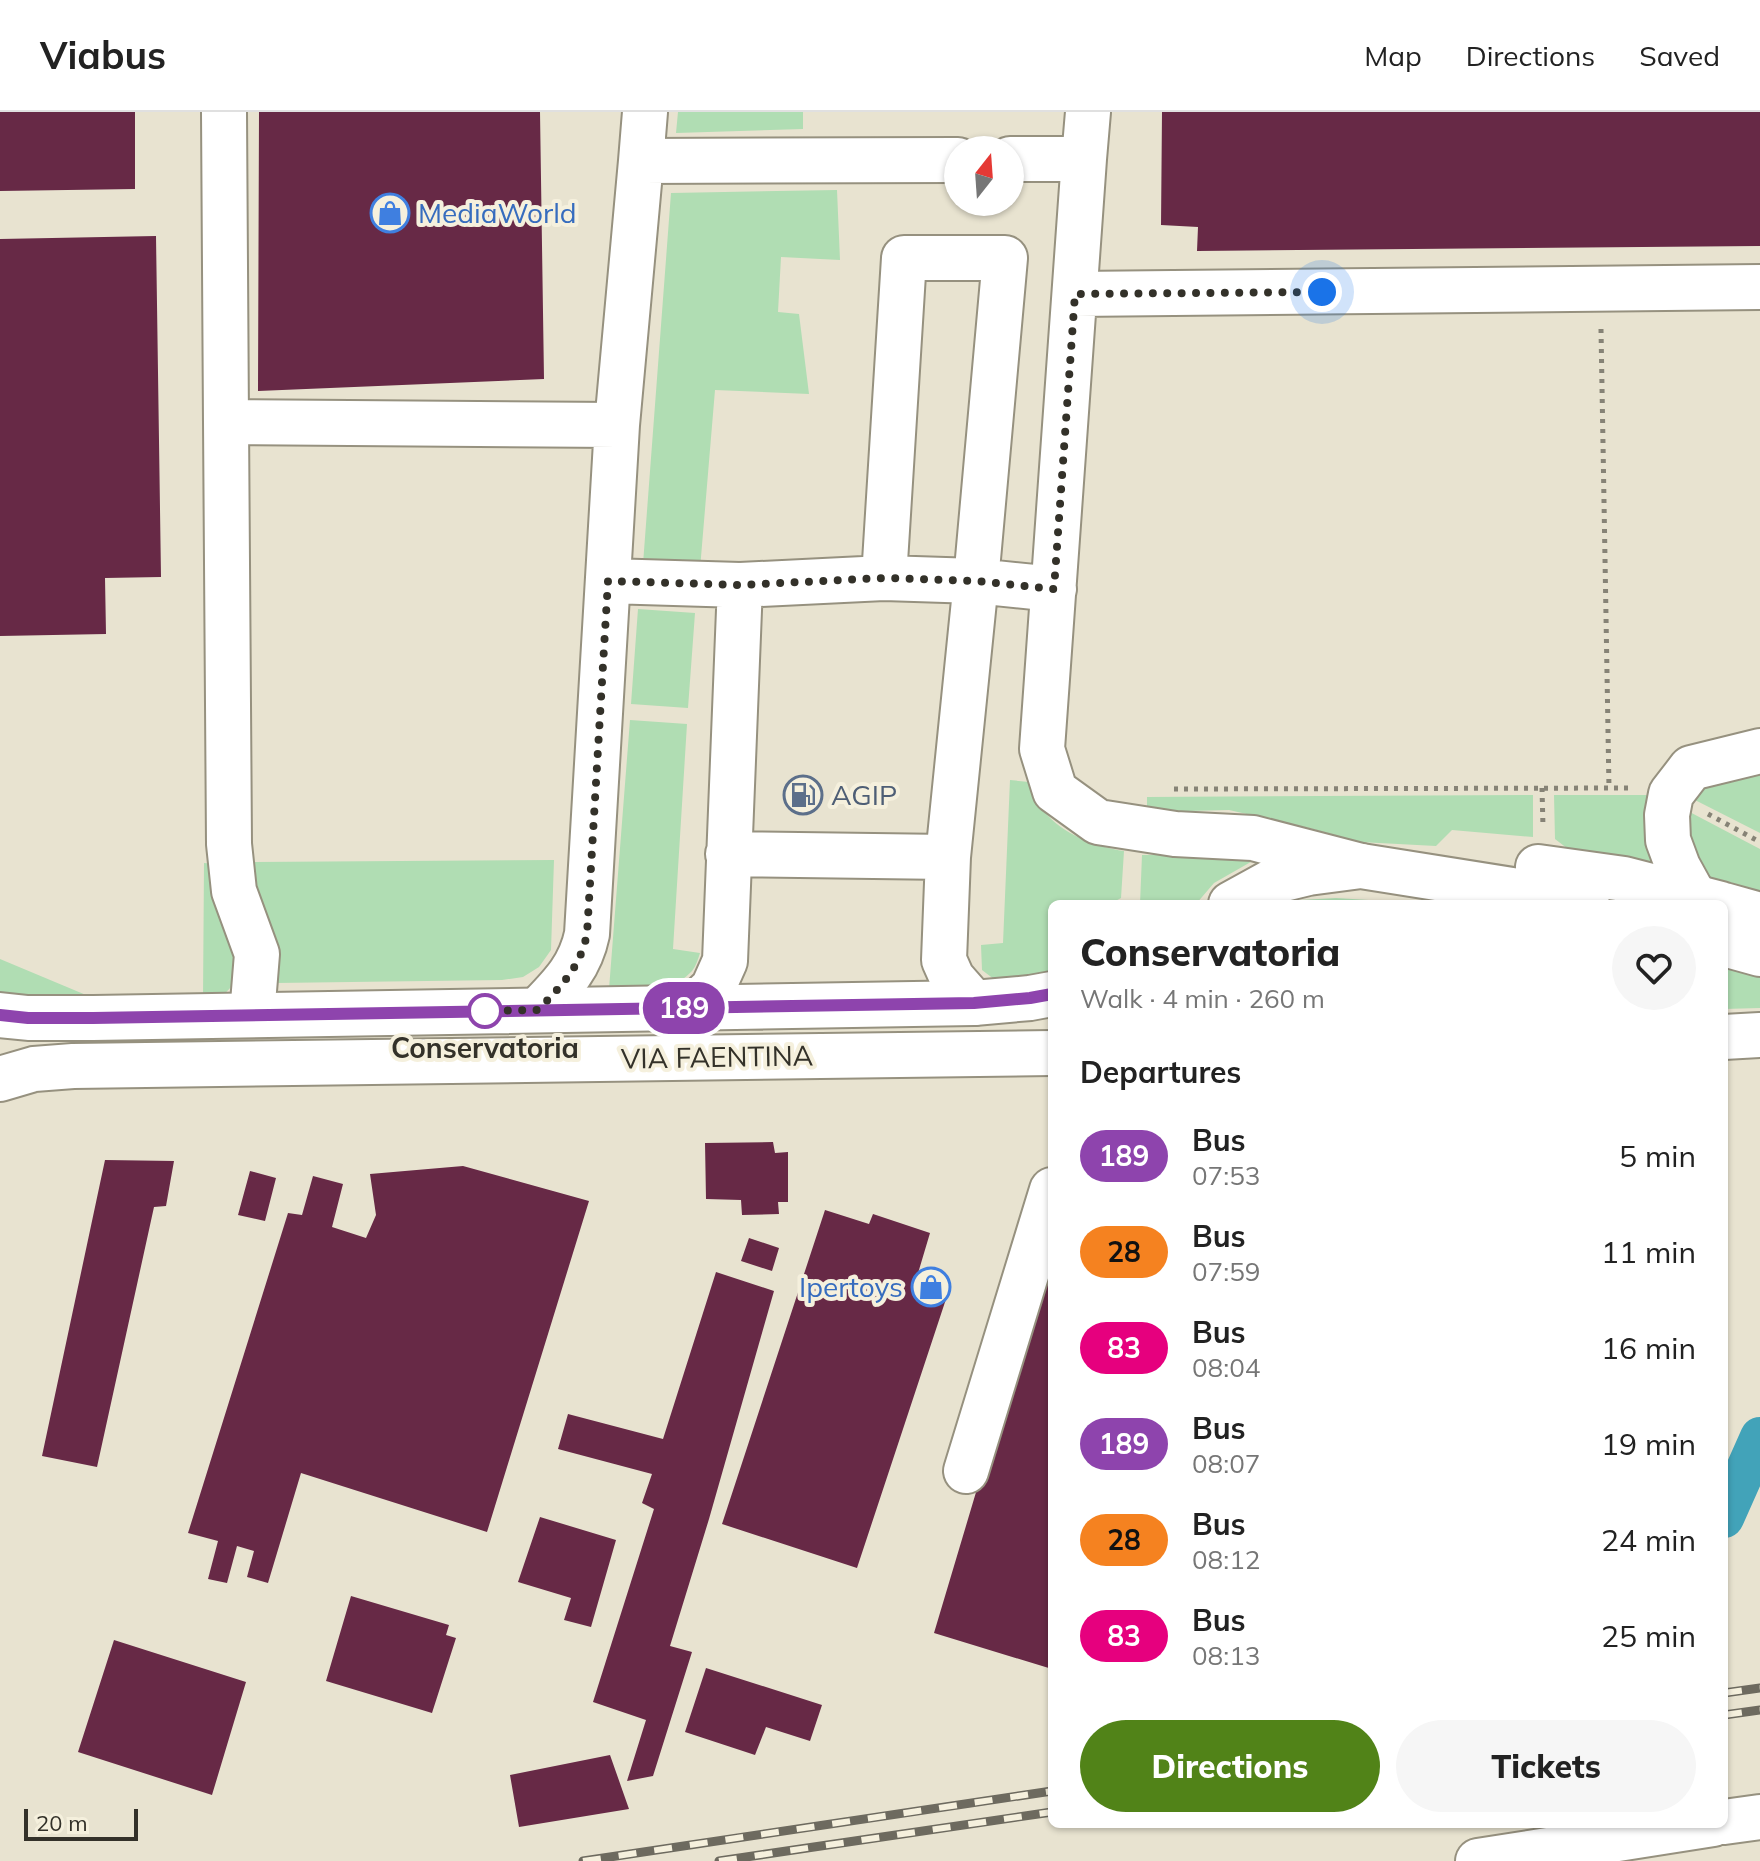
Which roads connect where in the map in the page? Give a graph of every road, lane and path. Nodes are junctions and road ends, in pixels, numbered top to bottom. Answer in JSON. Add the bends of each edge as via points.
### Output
{"nodes":[{"id":1,"x":224,"y":112,"type":"edge"},
{"id":2,"x":645,"y":112,"type":"edge"},
{"id":3,"x":1088,"y":112,"type":"edge"},
{"id":4,"x":1024,"y":159,"type":"edge"},
{"id":5,"x":1084,"y":159,"type":"junction"},
{"id":6,"x":944,"y":160,"type":"edge"},
{"id":7,"x":641,"y":161,"type":"junction"},
{"id":8,"x":1760,"y":287,"type":"edge"},
{"id":9,"x":1600,"y":289,"type":"junction"},
{"id":10,"x":1075,"y":294,"type":"junction"},
{"id":11,"x":226,"y":422,"type":"junction"},
{"id":12,"x":617,"y":425,"type":"junction"},
{"id":13,"x":884,"y":578,"type":"junction"},
{"id":14,"x":608,"y":581,"type":"junction"},
{"id":15,"x":976,"y":581,"type":"junction"},
{"id":16,"x":740,"y":585,"type":"junction"},
{"id":17,"x":1054,"y":589,"type":"junction"},
{"id":18,"x":1760,"y":751,"type":"edge"},
{"id":19,"x":1609,"y":788,"type":"junction"},
{"id":20,"x":1163,"y":789,"type":"dead end"},
{"id":21,"x":1671,"y":794,"type":"junction"},
{"id":22,"x":1760,"y":842,"type":"edge"},
{"id":23,"x":728,"y":854,"type":"junction"},
{"id":24,"x":948,"y":857,"type":"junction"},
{"id":25,"x":1361,"y":866,"type":"junction"},
{"id":26,"x":1264,"y":893,"type":"edge"},
{"id":27,"x":1243,"y":900,"type":"edge"},
{"id":28,"x":1566,"y":900,"type":"edge"},
{"id":29,"x":1705,"y":900,"type":"edge"},
{"id":30,"x":1711,"y":900,"type":"edge"},
{"id":31,"x":1728,"y":906,"type":"edge"},
{"id":32,"x":1760,"y":915,"type":"edge"},
{"id":33,"x":1728,"y":945,"type":"edge"},
{"id":34,"x":1760,"y":954,"type":"edge"},
{"id":35,"x":1048,"y":995,"type":"edge"},
{"id":36,"x":974,"y":1003,"type":"junction"},
{"id":37,"x":693,"y":1007,"type":"junction"},
{"id":38,"x":538,"y":1010,"type":"junction"},
{"id":39,"x":0,"y":1015,"type":"edge"},
{"id":40,"x":252,"y":1015,"type":"junction"},
{"id":41,"x":1760,"y":1035,"type":"edge"},
{"id":42,"x":1728,"y":1037,"type":"edge"},
{"id":43,"x":1728,"y":1047,"type":"edge"},
{"id":44,"x":1760,"y":1049,"type":"edge"},
{"id":45,"x":1048,"y":1053,"type":"edge"},
{"id":46,"x":0,"y":1079,"type":"edge"},
{"id":47,"x":1048,"y":1203,"type":"edge"},
{"id":48,"x":966,"y":1471,"type":"dead end"},
{"id":49,"x":1760,"y":1817,"type":"edge"},
{"id":50,"x":1728,"y":1821,"type":"edge"},
{"id":51,"x":1685,"y":1828,"type":"edge"},
{"id":52,"x":1494,"y":1859,"type":"edge"}],
"edges":[{"from":1,"to":11,"type":"main road"},
{"from":2,"to":7,"type":"main road"},
{"from":3,"to":5,"type":"main road"},
{"from":4,"to":5,"type":"main road"},
{"from":5,"to":10,"type":"main road"},
{"from":6,"to":7,"type":"main road"},
{"from":7,"to":12,"type":"main road"},
{"from":8,"to":9,"type":"main road"},
{"from":9,"to":10,"type":"main road"},
{"from":9,"to":19,"type":"path"},
{"from":10,"to":17,"type":"main road"},
{"from":11,"to":12,"type":"main road"},
{"from":11,"to":40,"type":"main road","via":[[229,844],[234,891],[257,954]]},
{"from":12,"to":14,"type":"main road"},
{"from":13,"to":15,"type":"main road"},
{"from":13,"to":15,"type":"main road","via":[[904,258],[1005,258]]},
{"from":13,"to":16,"type":"main road"},
{"from":14,"to":16,"type":"main road"},
{"from":14,"to":38,"type":"main road","via":[[587,934],[583,952],[565,981]]},
{"from":15,"to":17,"type":"main road"},
{"from":15,"to":24,"type":"main road"},
{"from":16,"to":23,"type":"main road"},
{"from":17,"to":25,"type":"main road","via":[[1042,749],[1055,791],[1098,822],[1175,834],[1253,838]]},
{"from":18,"to":21,"type":"main road","via":[[1691,768]]},
{"from":19,"to":20,"type":"path"},
{"from":19,"to":21,"type":"path"},
{"from":21,"to":22,"type":"path"},
{"from":21,"to":30,"type":"main road","via":[[1668,840],[1678,867]]},
{"from":23,"to":24,"type":"main road"},
{"from":23,"to":37,"type":"main road","via":[[725,961],[713,988]]},
{"from":24,"to":36,"type":"main road","via":[[944,960]]},
{"from":25,"to":26,"type":"main road","via":[[1308,873]]},
{"from":25,"to":28,"type":"main road"},
{"from":25,"to":29,"type":"main road","via":[[1403,859],[1516,865],[1624,879]]},
{"from":26,"to":27,"type":"main road"},
{"from":31,"to":32,"type":"main road"},
{"from":33,"to":34,"type":"main road"},
{"from":35,"to":36,"type":"main road","name":"VIA FAENTINA"},
{"from":36,"to":37,"type":"main road","name":"VIA FAENTINA"},
{"from":37,"to":38,"type":"main road","name":"VIA FAENTINA"},
{"from":38,"to":40,"type":"main road","name":"VIA FAENTINA"},
{"from":39,"to":40,"type":"main road","name":"VIA FAENTINA"},
{"from":41,"to":42,"type":"main road"},
{"from":43,"to":44,"type":"main road"},
{"from":45,"to":46,"type":"main road","name":"VIA FAENTINA","via":[[73,1066]]},
{"from":47,"to":48,"type":"main road"},
{"from":49,"to":50,"type":"main road"},
{"from":51,"to":52,"type":"main road"}]}
